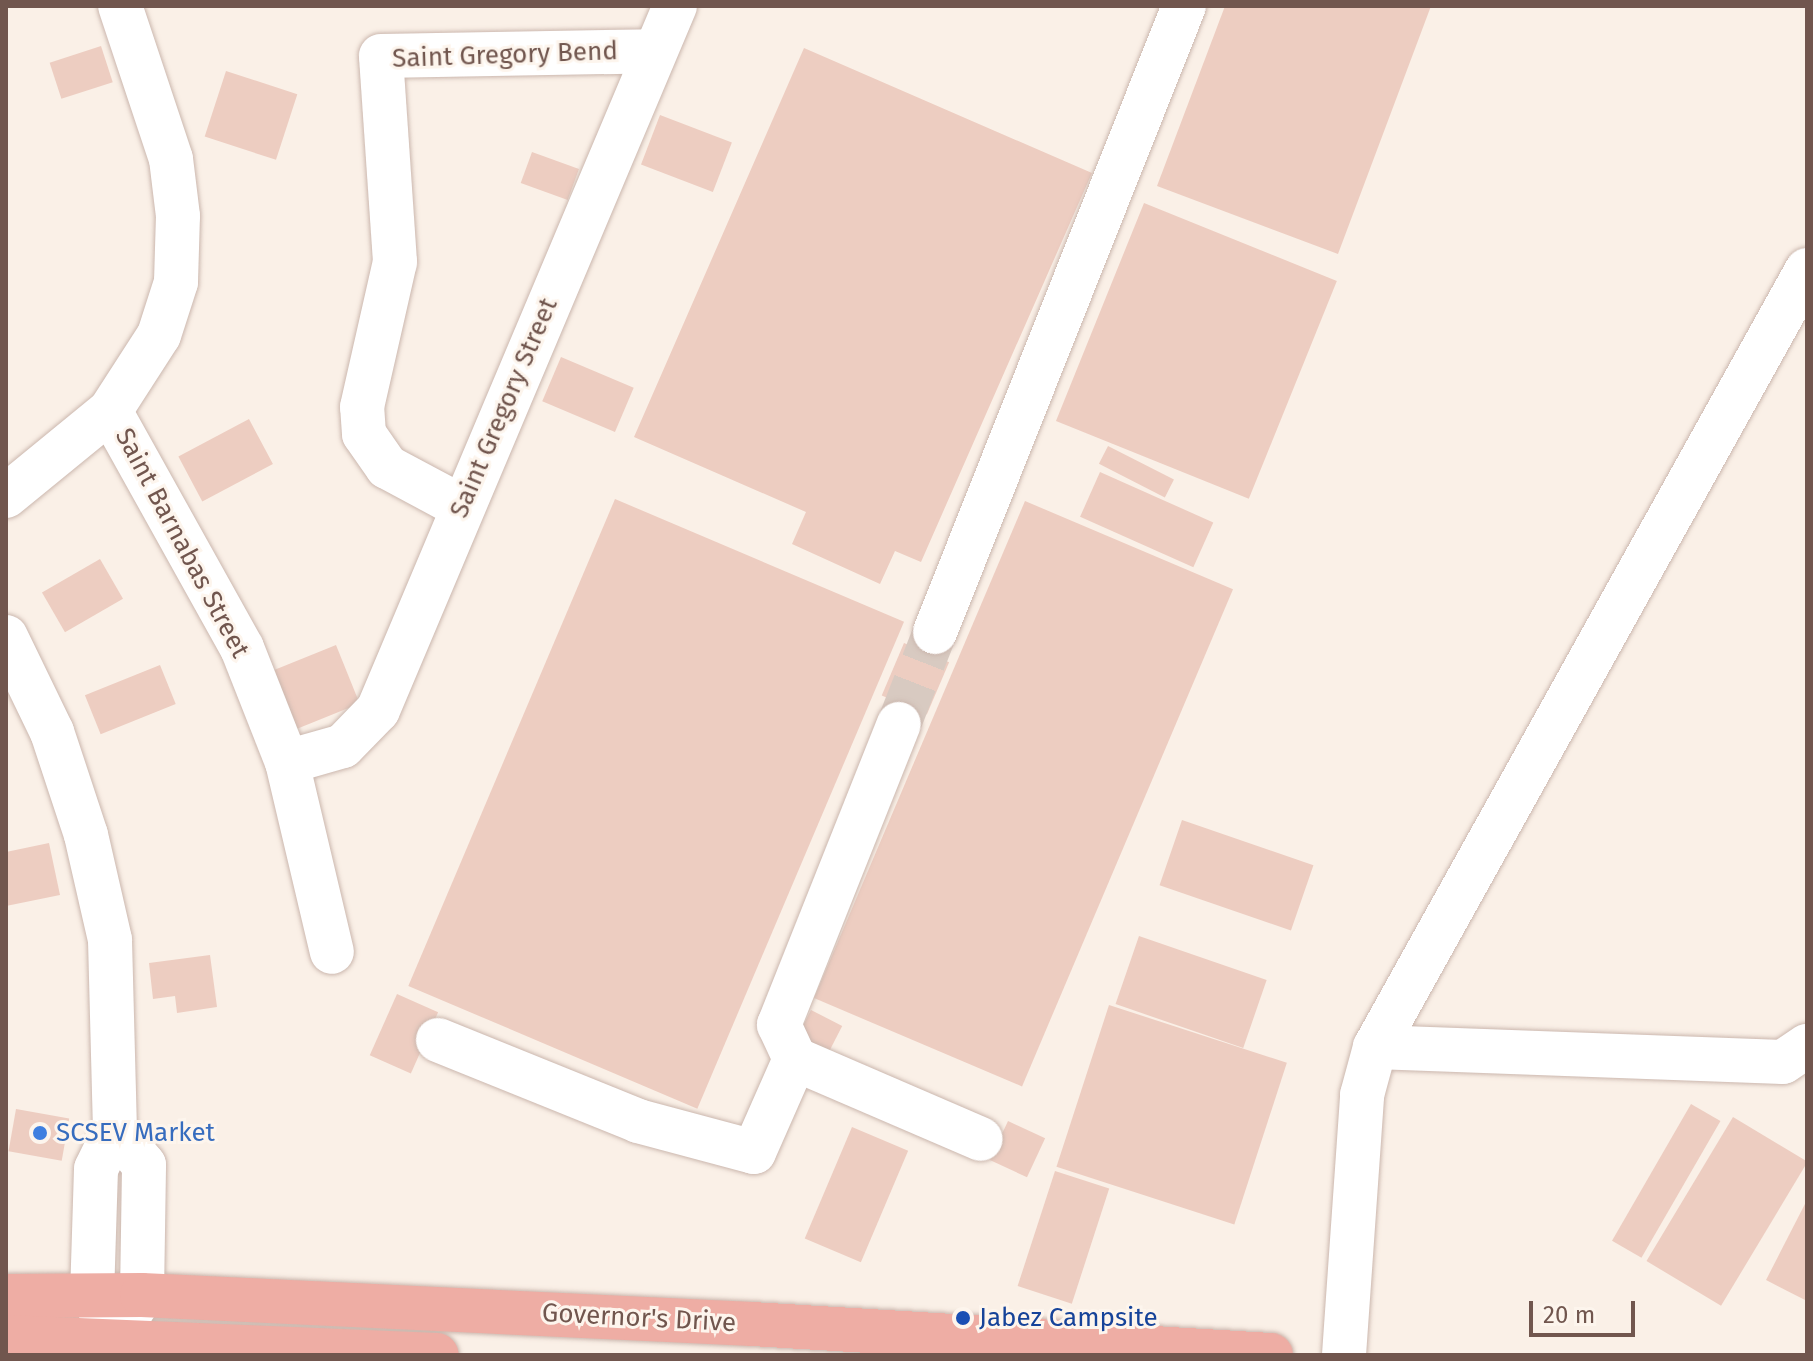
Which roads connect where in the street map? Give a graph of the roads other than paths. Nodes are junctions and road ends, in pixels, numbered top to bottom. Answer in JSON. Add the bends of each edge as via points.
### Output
{"nodes":[{"id":1,"x":120,"y":6,"type":"edge"},
{"id":2,"x":675,"y":6,"type":"edge"},
{"id":3,"x":1184,"y":6,"type":"edge"},
{"id":4,"x":655,"y":51,"type":"junction"},
{"id":5,"x":1807,"y":270,"type":"edge"},
{"id":6,"x":110,"y":411,"type":"junction"},
{"id":7,"x":6,"y":496,"type":"edge"},
{"id":8,"x":462,"y":507,"type":"junction"},
{"id":9,"x":935,"y":632,"type":"tunnel mouth"},
{"id":10,"x":6,"y":637,"type":"edge"},
{"id":11,"x":899,"y":724,"type":"tunnel mouth"},
{"id":12,"x":287,"y":762,"type":"junction"},
{"id":13,"x":332,"y":952,"type":"dead end"},
{"id":14,"x":438,"y":1040,"type":"dead end"},
{"id":15,"x":1807,"y":1046,"type":"edge"},
{"id":16,"x":1375,"y":1047,"type":"junction"},
{"id":17,"x":795,"y":1059,"type":"junction"},
{"id":18,"x":115,"y":1130,"type":"junction"},
{"id":19,"x":981,"y":1139,"type":"dead end"},
{"id":20,"x":92,"y":1294,"type":"junction"},
{"id":21,"x":142,"y":1295,"type":"junction"},
{"id":22,"x":6,"y":1296,"type":"edge"},
{"id":23,"x":6,"y":1337,"type":"edge"},
{"id":24,"x":114,"y":1338,"type":"junction"},
{"id":25,"x":1201,"y":1353,"type":"edge"},
{"id":26,"x":437,"y":1355,"type":"edge"},
{"id":27,"x":1271,"y":1355,"type":"edge"},
{"id":28,"x":1344,"y":1355,"type":"edge"}],
"edges":[{"from":1,"to":6,"type":"street","via":[[171,159],[178,216],[176,282],[159,335]]},
{"from":2,"to":4,"type":"street","name":"Saint Gregory Street"},
{"from":3,"to":9,"type":"street"},
{"from":4,"to":8,"type":"street","name":"Saint Gregory Street"},
{"from":4,"to":8,"type":"street","name":"Saint Gregory Bend","via":[[381,56],[395,262],[362,407],[364,434],[387,467]]},
{"from":5,"to":16,"type":"street"},
{"from":6,"to":7,"type":"street"},
{"from":6,"to":12,"type":"street","name":"Saint Barnabas Street","via":[[242,648]]},
{"from":8,"to":12,"type":"street","name":"Saint Gregory Street","via":[[378,710],[362,733],[317,757]]},
{"from":10,"to":18,"type":"street","via":[[52,732],[86,835],[110,940]]},
{"from":11,"to":17,"type":"street","via":[[779,1025]]},
{"from":12,"to":13,"type":"street","name":"Saint Barnabas Street"},
{"from":14,"to":17,"type":"street","via":[[638,1121],[754,1152]]},
{"from":15,"to":16,"type":"street","via":[[1783,1062]]},
{"from":16,"to":28,"type":"street","via":[[1362,1095]]},
{"from":17,"to":19,"type":"street"},
{"from":18,"to":20,"type":"street","via":[[96,1169]]},
{"from":18,"to":21,"type":"street","via":[[144,1165]]},
{"from":20,"to":21,"type":"highway","name":"Governor's Drive"},
{"from":20,"to":22,"type":"highway","name":"Governor's Drive"},
{"from":20,"to":24,"type":"street"},
{"from":21,"to":24,"type":"street"},
{"from":21,"to":25,"type":"highway","name":"Governor's Drive"},
{"from":23,"to":24,"type":"highway"},
{"from":24,"to":26,"type":"highway"},
{"from":25,"to":27,"type":"highway","name":"Governor's Drive"}]}
